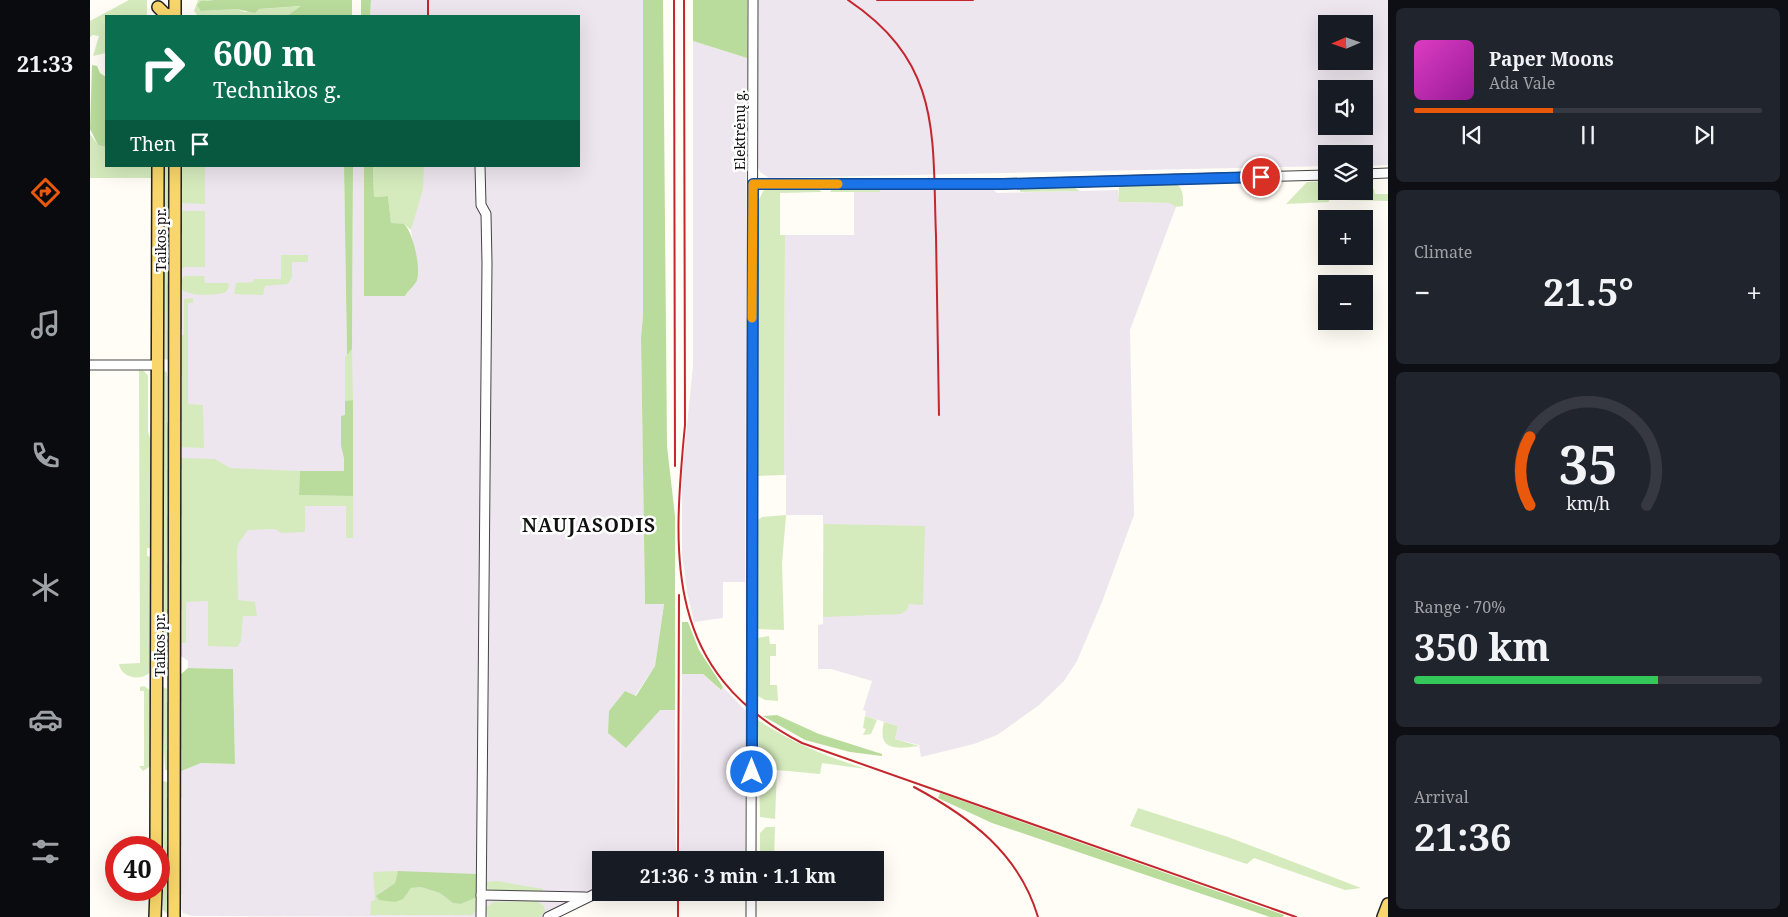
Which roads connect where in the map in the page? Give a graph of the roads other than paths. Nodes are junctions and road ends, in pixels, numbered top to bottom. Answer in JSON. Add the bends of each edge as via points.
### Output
{"nodes":[{"id":1,"x":175,"y":0,"type":"edge"},
{"id":2,"x":753,"y":0,"type":"edge"},
{"id":3,"x":158,"y":8,"type":"edge"},
{"id":4,"x":170,"y":15,"type":"edge"},
{"id":5,"x":175,"y":15,"type":"edge"},
{"id":6,"x":158,"y":167,"type":"edge"},
{"id":7,"x":175,"y":167,"type":"edge"},
{"id":8,"x":480,"y":167,"type":"edge"},
{"id":9,"x":1388,"y":173,"type":"edge"},
{"id":10,"x":1373,"y":174,"type":"edge"},
{"id":11,"x":1318,"y":175,"type":"edge"},
{"id":12,"x":753,"y":184,"type":"junction"},
{"id":13,"x":90,"y":365,"type":"edge"},
{"id":14,"x":157,"y":365,"type":"junction"},
{"id":15,"x":174,"y":373,"type":"junction"},
{"id":16,"x":157,"y":683,"type":"junction"},
{"id":17,"x":174,"y":683,"type":"junction"},
{"id":18,"x":157,"y":772,"type":"junction"},
{"id":19,"x":174,"y":774,"type":"junction"},
{"id":20,"x":156,"y":836,"type":"edge"},
{"id":21,"x":751,"y":851,"type":"edge"},
{"id":22,"x":592,"y":894,"type":"edge"},
{"id":23,"x":482,"y":895,"type":"junction"},
{"id":24,"x":585,"y":897,"type":"junction"},
{"id":25,"x":156,"y":901,"type":"edge"},
{"id":26,"x":751,"y":901,"type":"edge"},
{"id":27,"x":1388,"y":904,"type":"edge"},
{"id":28,"x":156,"y":917,"type":"edge"},
{"id":29,"x":174,"y":917,"type":"edge"},
{"id":30,"x":482,"y":917,"type":"edge"},
{"id":31,"x":548,"y":917,"type":"edge"},
{"id":32,"x":751,"y":917,"type":"edge"},
{"id":33,"x":1383,"y":917,"type":"edge"}],
"edges":[{"from":1,"to":5,"type":"main road"},
{"from":2,"to":12,"type":"street","name":"Elektrėnų g."},
{"from":3,"to":4,"type":"main road"},
{"from":6,"to":14,"type":"main road","name":"Taikos pr."},
{"from":7,"to":15,"type":"main road","name":"Taikos pr."},
{"from":8,"to":23,"type":"street","via":[[481,205],[486,214],[487,264]]},
{"from":9,"to":10,"type":"street"},
{"from":11,"to":12,"type":"street","via":[[1003,184]]},
{"from":12,"to":21,"type":"street","name":"Elektrėnų g."},
{"from":13,"to":14,"type":"street"},
{"from":14,"to":15,"type":"main road"},
{"from":14,"to":16,"type":"main road","name":"Taikos pr."},
{"from":15,"to":17,"type":"main road","name":"Taikos pr."},
{"from":16,"to":17,"type":"main road"},
{"from":16,"to":18,"type":"main road","name":"Taikos pr."},
{"from":17,"to":19,"type":"main road","name":"Taikos pr."},
{"from":18,"to":19,"type":"main road"},
{"from":18,"to":20,"type":"main road","name":"Taikos pr."},
{"from":19,"to":29,"type":"main road","name":"Taikos pr."},
{"from":22,"to":24,"type":"street"},
{"from":23,"to":24,"type":"street"},
{"from":23,"to":30,"type":"street"},
{"from":24,"to":31,"type":"street"},
{"from":25,"to":28,"type":"main road"},
{"from":26,"to":32,"type":"street"},
{"from":27,"to":33,"type":"main road"}]}
